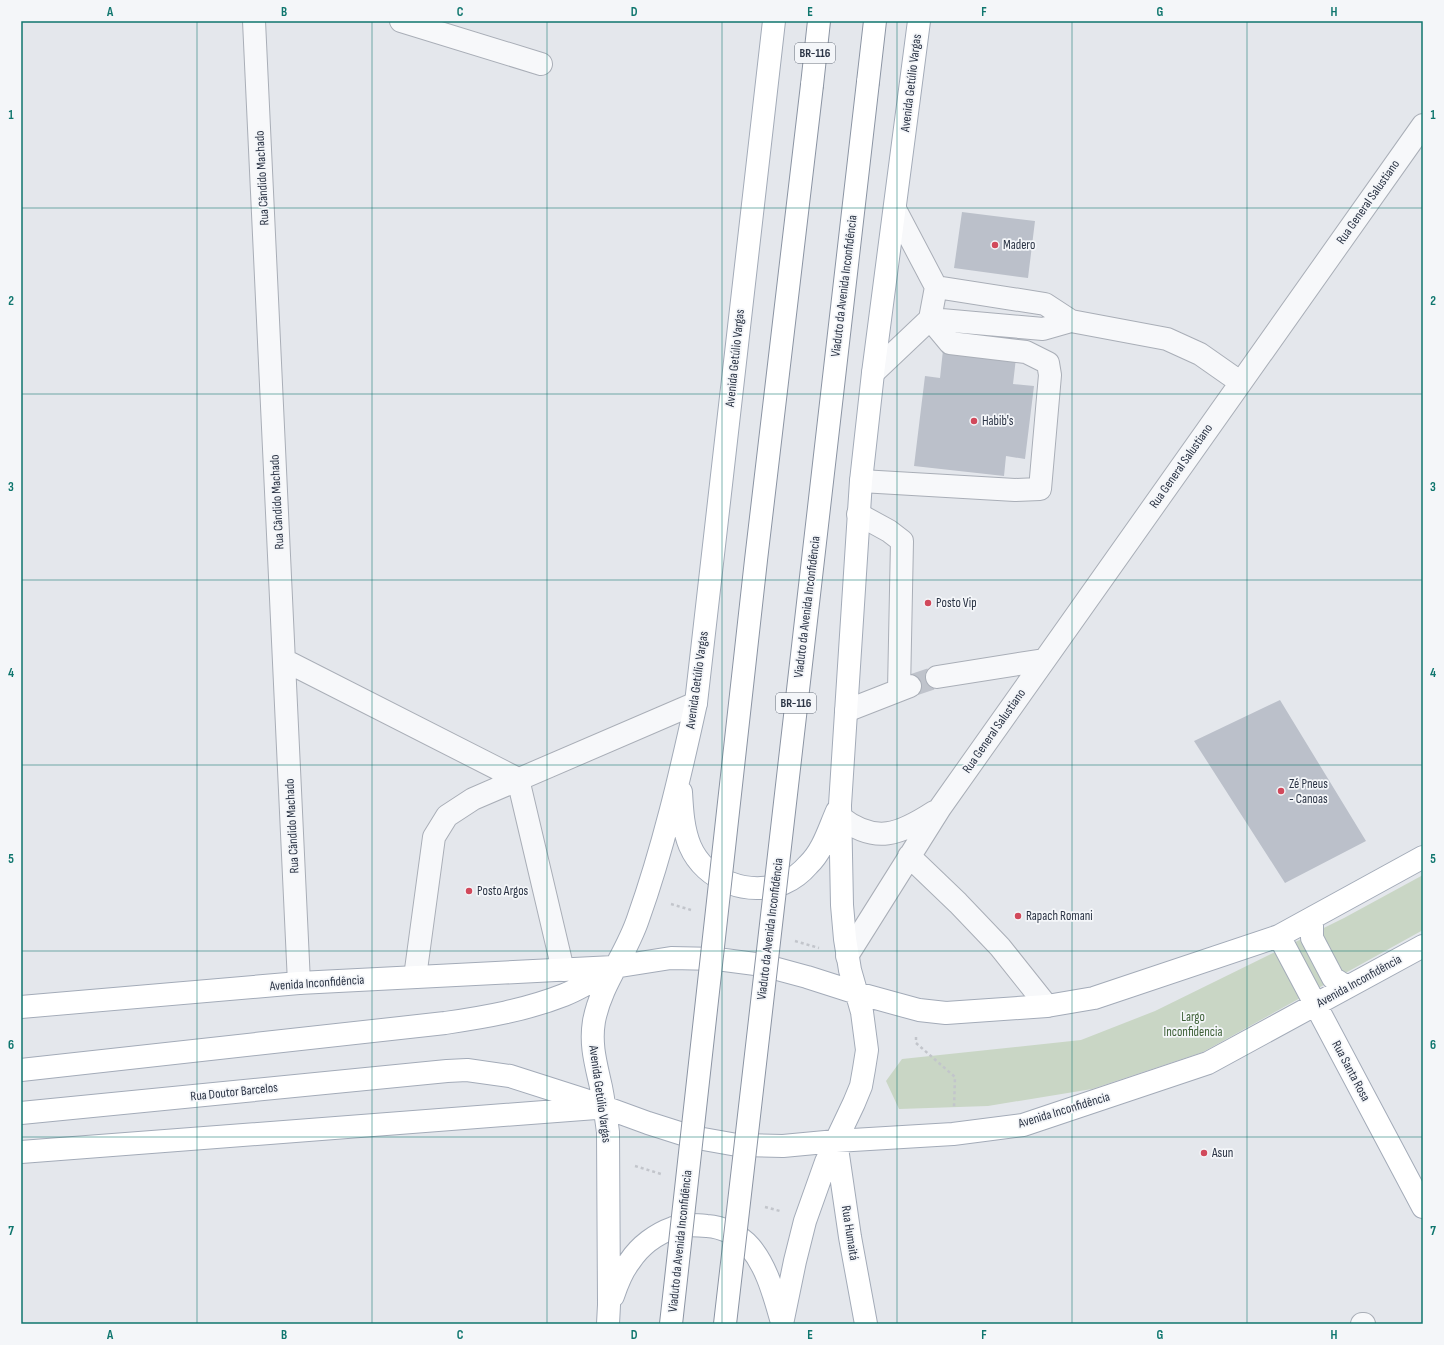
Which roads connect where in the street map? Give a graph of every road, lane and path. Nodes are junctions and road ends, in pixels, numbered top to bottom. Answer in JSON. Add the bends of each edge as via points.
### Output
{"nodes":[{"id":1,"x":254,"y":21,"type":"edge"},
{"id":2,"x":401,"y":21,"type":"edge"},
{"id":3,"x":774,"y":21,"type":"edge"},
{"id":4,"x":819,"y":21,"type":"edge"},
{"id":5,"x":875,"y":21,"type":"edge"},
{"id":6,"x":919,"y":21,"type":"edge"},
{"id":7,"x":541,"y":64,"type":"dead end"},
{"id":8,"x":1423,"y":125,"type":"edge"},
{"id":9,"x":895,"y":209,"type":"junction"},
{"id":10,"x":936,"y":286,"type":"junction"},
{"id":11,"x":930,"y":319,"type":"junction"},
{"id":12,"x":1071,"y":321,"type":"junction"},
{"id":13,"x":873,"y":373,"type":"junction"},
{"id":14,"x":1240,"y":382,"type":"junction"},
{"id":15,"x":861,"y":481,"type":"junction"},
{"id":16,"x":858,"y":514,"type":"junction"},
{"id":17,"x":284,"y":660,"type":"junction"},
{"id":18,"x":1044,"y":660,"type":"junction"},
{"id":19,"x":937,"y":677,"type":"tunnel mouth"},
{"id":20,"x":696,"y":703,"type":"junction"},
{"id":21,"x":846,"y":711,"type":"junction"},
{"id":22,"x":518,"y":779,"type":"junction"},
{"id":23,"x":680,"y":779,"type":"junction"},
{"id":24,"x":940,"y":808,"type":"junction"},
{"id":25,"x":840,"y":811,"type":"junction"},
{"id":26,"x":909,"y":856,"type":"junction"},
{"id":27,"x":1423,"y":857,"type":"edge"},
{"id":28,"x":1312,"y":918,"type":"junction"},
{"id":29,"x":1279,"y":936,"type":"junction"},
{"id":30,"x":1423,"y":946,"type":"edge"},
{"id":31,"x":847,"y":956,"type":"junction"},
{"id":32,"x":614,"y":967,"type":"junction"},
{"id":33,"x":563,"y":970,"type":"junction"},
{"id":34,"x":415,"y":977,"type":"junction"},
{"id":35,"x":299,"y":983,"type":"junction"},
{"id":36,"x":1347,"y":987,"type":"junction"},
{"id":37,"x":857,"y":994,"type":"junction"},
{"id":38,"x":1316,"y":1005,"type":"junction"},
{"id":39,"x":1047,"y":1006,"type":"junction"},
{"id":40,"x":21,"y":1007,"type":"edge"},
{"id":41,"x":919,"y":1010,"type":"junction"},
{"id":42,"x":21,"y":1070,"type":"edge"},
{"id":43,"x":447,"y":1071,"type":"joint"},
{"id":44,"x":604,"y":1107,"type":"junction"},
{"id":45,"x":21,"y":1113,"type":"edge"},
{"id":46,"x":954,"y":1134,"type":"junction"},
{"id":47,"x":836,"y":1141,"type":"junction"},
{"id":48,"x":21,"y":1152,"type":"edge"},
{"id":49,"x":1423,"y":1207,"type":"edge"},
{"id":50,"x":608,"y":1315,"type":"edge"},
{"id":51,"x":782,"y":1323,"type":"edge"},
{"id":52,"x":671,"y":1324,"type":"edge"},
{"id":53,"x":725,"y":1324,"type":"edge"},
{"id":54,"x":866,"y":1324,"type":"edge"}],
"edges":[{"from":1,"to":17,"type":"street","name":"Rua Cândido Machado"},
{"from":2,"to":7,"type":"street"},
{"from":3,"to":20,"type":"main road","name":"Avenida Getúlio Vargas"},
{"from":4,"to":52,"type":"main road","name":"Viaduto da Avenida Inconfidência","number":"BR-116","bridge":true},
{"from":5,"to":53,"type":"main road","name":"Viaduto da Avenida Inconfidência","number":"BR-116","bridge":true},
{"from":6,"to":9,"type":"main road","name":"Avenida Getúlio Vargas"},
{"from":8,"to":14,"type":"street","name":"Rua General Salustiano"},
{"from":9,"to":10,"type":"street"},
{"from":9,"to":13,"type":"main road","name":"Avenida Getúlio Vargas"},
{"from":10,"to":11,"type":"street"},
{"from":10,"to":12,"type":"street","via":[[1045,304]]},
{"from":11,"to":12,"type":"street","via":[[1043,329]]},
{"from":11,"to":13,"type":"street"},
{"from":11,"to":15,"type":"street","via":[[950,343],[1026,352],[1048,363],[1050,374],[1040,489],[1015,490]]},
{"from":12,"to":14,"type":"street","via":[[1167,339],[1200,354]]},
{"from":13,"to":15,"type":"main road","name":"Avenida Getúlio Vargas"},
{"from":14,"to":18,"type":"street","name":"Rua General Salustiano"},
{"from":15,"to":16,"type":"main road","name":"Avenida Getúlio Vargas"},
{"from":16,"to":21,"type":"main road","name":"Avenida Getúlio Vargas"},
{"from":16,"to":21,"type":"street","via":[[902,541],[904,688]]},
{"from":17,"to":22,"type":"street"},
{"from":17,"to":35,"type":"street","name":"Rua Cândido Machado"},
{"from":18,"to":19,"type":"street"},
{"from":18,"to":24,"type":"street","name":"Rua General Salustiano"},
{"from":20,"to":22,"type":"street"},
{"from":20,"to":23,"type":"main road","name":"Avenida Getúlio Vargas"},
{"from":21,"to":25,"type":"main road","name":"Avenida Getúlio Vargas"},
{"from":22,"to":33,"type":"street"},
{"from":22,"to":34,"type":"street","via":[[473,799],[447,816],[434,837]]},
{"from":23,"to":25,"type":"main road","via":[[682,814],[690,846],[698,860],[709,870],[736,885],[766,888],[784,883],[797,875],[818,853]]},
{"from":23,"to":32,"type":"main road","name":"Avenida Getúlio Vargas","via":[[638,922]]},
{"from":24,"to":25,"type":"street","name":"Rua General Salustiano","via":[[908,828],[882,834],[863,830],[848,823]]},
{"from":24,"to":26,"type":"street","name":"Rua General Salustiano"},
{"from":25,"to":31,"type":"main road","name":"Avenida Getúlio Vargas","via":[[842,905]]},
{"from":26,"to":31,"type":"street","name":"Rua General Salustiano"},
{"from":26,"to":39,"type":"street","via":[[1000,947]]},
{"from":27,"to":28,"type":"main road","name":"Avenida Inconfidência"},
{"from":28,"to":29,"type":"main road","name":"Avenida Inconfidência"},
{"from":28,"to":36,"type":"main road","via":[[1312,938],[1333,978]]},
{"from":29,"to":38,"type":"main road","name":"Rua Santa Rosa"},
{"from":29,"to":39,"type":"main road","name":"Avenida Inconfidência","via":[[1094,998]]},
{"from":30,"to":36,"type":"main road","name":"Avenida Inconfidência"},
{"from":31,"to":37,"type":"main road","name":"Avenida Getúlio Vargas"},
{"from":32,"to":33,"type":"main road","name":"Avenida Inconfidência"},
{"from":32,"to":37,"type":"main road","name":"Avenida Inconfidência","via":[[671,958],[717,958],[763,965]]},
{"from":32,"to":42,"type":"main road","name":"Avenida Inconfidência","via":[[565,995],[487,1017]]},
{"from":32,"to":44,"type":"main road","name":"Avenida Getúlio Vargas","via":[[598,1005],[592,1045]]},
{"from":33,"to":34,"type":"main road","name":"Avenida Inconfidência"},
{"from":34,"to":35,"type":"main road","name":"Avenida Inconfidência"},
{"from":35,"to":40,"type":"main road","name":"Avenida Inconfidência"},
{"from":36,"to":38,"type":"main road","name":"Avenida Inconfidência"},
{"from":37,"to":41,"type":"main road","name":"Avenida Inconfidência"},
{"from":37,"to":47,"type":"main road","name":"Avenida Getúlio Vargas","via":[[867,1050],[860,1086]]},
{"from":38,"to":46,"type":"main road","name":"Avenida Inconfidência","via":[[1208,1063],[1023,1125]]},
{"from":38,"to":49,"type":"main road","name":"Rua Santa Rosa"},
{"from":39,"to":41,"type":"main road","name":"Avenida Inconfidência","via":[[946,1013]]},
{"from":41,"to":46,"type":"path","via":[[916,1043],[955,1076]]},
{"from":43,"to":44,"type":"main road","name":"Avenida Inconfidência","via":[[467,1070],[510,1076]]},
{"from":43,"to":45,"type":"main road","name":"Rua Doutor Barcelos"},
{"from":44,"to":47,"type":"main road","name":"Avenida Inconfidência","via":[[692,1137],[737,1145],[783,1146]]},
{"from":44,"to":48,"type":"main road","name":"Avenida Inconfidência"},
{"from":44,"to":50,"type":"main road","name":"Avenida Getúlio Vargas","via":[[608,1132]]},
{"from":46,"to":47,"type":"main road","name":"Avenida Inconfidência"},
{"from":47,"to":51,"type":"main road","name":"Avenida Getúlio Vargas","via":[[805,1221]]},
{"from":47,"to":54,"type":"main road","name":"Rua Humaitá"},
{"from":50,"to":51,"type":"main road","via":[[621,1276],[629,1261],[642,1246],[674,1227],[693,1225],[725,1230],[750,1246],[769,1282]]}]}
